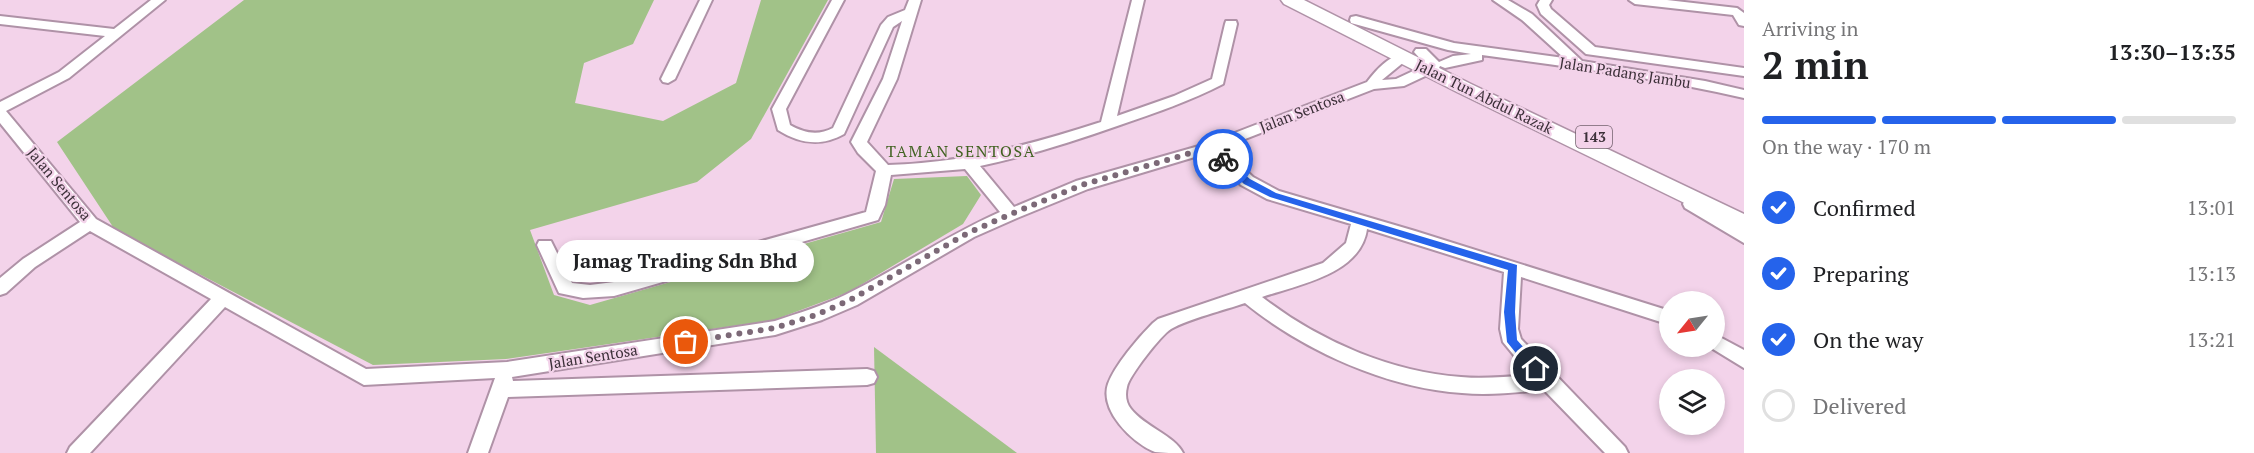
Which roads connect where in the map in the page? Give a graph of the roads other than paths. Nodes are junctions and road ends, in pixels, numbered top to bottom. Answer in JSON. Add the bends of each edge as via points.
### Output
{"nodes":[{"id":1,"x":159,"y":0,"type":"edge"},
{"id":2,"x":706,"y":0,"type":"edge"},
{"id":3,"x":838,"y":0,"type":"edge"},
{"id":4,"x":1138,"y":0,"type":"edge"},
{"id":5,"x":1290,"y":0,"type":"edge"},
{"id":6,"x":1317,"y":0,"type":"edge"},
{"id":7,"x":1499,"y":0,"type":"edge"},
{"id":8,"x":1546,"y":0,"type":"edge"},
{"id":9,"x":1635,"y":0,"type":"edge"},
{"id":10,"x":912,"y":7,"type":"edge"},
{"id":11,"x":0,"y":20,"type":"edge"},
{"id":12,"x":1356,"y":20,"type":"junction"},
{"id":13,"x":1744,"y":22,"type":"edge"},
{"id":14,"x":1231,"y":24,"type":"dead end"},
{"id":15,"x":116,"y":33,"type":"junction"},
{"id":16,"x":1504,"y":56,"type":"junction"},
{"id":17,"x":1424,"y":61,"type":"junction"},
{"id":18,"x":1578,"y":64,"type":"junction"},
{"id":19,"x":1744,"y":72,"type":"edge"},
{"id":20,"x":668,"y":79,"type":"dead end"},
{"id":21,"x":1372,"y":85,"type":"junction"},
{"id":22,"x":1744,"y":94,"type":"edge"},
{"id":23,"x":0,"y":108,"type":"edge"},
{"id":24,"x":0,"y":113,"type":"edge"},
{"id":25,"x":1107,"y":124,"type":"junction"},
{"id":26,"x":1211,"y":147,"type":"junction"},
{"id":27,"x":970,"y":165,"type":"junction"},
{"id":28,"x":1629,"y":168,"type":"junction"},
{"id":29,"x":884,"y":170,"type":"junction"},
{"id":30,"x":1744,"y":208,"type":"edge"},
{"id":31,"x":1011,"y":214,"type":"junction"},
{"id":32,"x":1360,"y":221,"type":"junction"},
{"id":33,"x":90,"y":223,"type":"junction"},
{"id":34,"x":1744,"y":224,"type":"edge"},
{"id":35,"x":1744,"y":237,"type":"edge"},
{"id":36,"x":545,"y":244,"type":"dead end"},
{"id":37,"x":1513,"y":268,"type":"junction"},
{"id":38,"x":0,"y":288,"type":"edge"},
{"id":39,"x":1247,"y":295,"type":"junction"},
{"id":40,"x":224,"y":297,"type":"junction"},
{"id":41,"x":1659,"y":314,"type":"edge"},
{"id":42,"x":1725,"y":348,"type":"edge"},
{"id":43,"x":1744,"y":360,"type":"edge"},
{"id":44,"x":867,"y":377,"type":"dead end"},
{"id":45,"x":504,"y":380,"type":"junction"},
{"id":46,"x":1549,"y":382,"type":"junction"},
{"id":47,"x":77,"y":453,"type":"edge"},
{"id":48,"x":478,"y":453,"type":"edge"},
{"id":49,"x":1173,"y":453,"type":"edge"},
{"id":50,"x":1618,"y":453,"type":"edge"}],
"edges":[{"from":1,"to":15,"type":"street"},
{"from":2,"to":20,"type":"street"},
{"from":3,"to":10,"type":"street","via":[[779,109],[783,127],[803,137],[822,138],[839,131],[887,25]]},
{"from":4,"to":25,"type":"street"},
{"from":5,"to":17,"type":"highway","name":"Jalan Tun Abdul Razak","number":"143"},
{"from":6,"to":12,"type":"highway","name":"Jalan Tun Abdul Razak","number":"143"},
{"from":7,"to":18,"type":"street","via":[[1527,17]]},
{"from":8,"to":19,"type":"street","via":[[1546,11],[1591,51]]},
{"from":9,"to":13,"type":"street","via":[[1737,12]]},
{"from":10,"to":29,"type":"street","via":[[890,79],[859,141]]},
{"from":11,"to":15,"type":"street"},
{"from":12,"to":16,"type":"street","name":"Jalan Padang Jambu","via":[[1428,41]]},
{"from":12,"to":17,"type":"highway","name":"Jalan Tun Abdul Razak","number":"143"},
{"from":14,"to":25,"type":"street","via":[[1218,81]]},
{"from":15,"to":23,"type":"street","via":[[49,84]]},
{"from":16,"to":17,"type":"street","name":"Jalan Padang Jambu"},
{"from":16,"to":18,"type":"street","name":"Jalan Padang Jambu"},
{"from":17,"to":21,"type":"street","name":"Jalan Sentosa","via":[[1381,72]]},
{"from":17,"to":21,"type":"street","name":"Jalan Sentosa","via":[[1399,83]]},
{"from":17,"to":28,"type":"highway","name":"Jalan Tun Abdul Razak","number":"143"},
{"from":17,"to":30,"type":"highway","name":"Jalan Tun Abdul Razak","number":"143"},
{"from":18,"to":22,"type":"street","name":"Jalan Padang Jambu"},
{"from":21,"to":26,"type":"street","name":"Jalan Sentosa"},
{"from":24,"to":33,"type":"street","name":"Jalan Sentosa"},
{"from":25,"to":27,"type":"street","via":[[1046,146]]},
{"from":26,"to":31,"type":"street","name":"Jalan Sentosa","via":[[1082,185]]},
{"from":26,"to":32,"type":"street","via":[[1259,189]]},
{"from":27,"to":29,"type":"street"},
{"from":27,"to":31,"type":"street"},
{"from":28,"to":34,"type":"highway","name":"Jalan Tun Abdul Razak","number":"143"},
{"from":28,"to":35,"type":"street"},
{"from":29,"to":36,"type":"street","via":[[878,207],[872,216],[614,289],[594,293],[565,288]]},
{"from":31,"to":45,"type":"street","name":"Jalan Sentosa","via":[[816,315],[775,328]]},
{"from":32,"to":37,"type":"street"},
{"from":32,"to":39,"type":"street","via":[[1352,247],[1329,267]]},
{"from":33,"to":38,"type":"street","via":[[28,263]]},
{"from":33,"to":40,"type":"street","name":"Jalan Sentosa"},
{"from":37,"to":41,"type":"street"},
{"from":37,"to":46,"type":"street","via":[[1509,312],[1512,342]]},
{"from":39,"to":46,"type":"street","via":[[1331,347],[1413,376],[1484,387]]},
{"from":39,"to":49,"type":"street","via":[[1164,324],[1154,332],[1117,385],[1118,409]]},
{"from":40,"to":45,"type":"street","name":"Jalan Sentosa","via":[[364,377]]},
{"from":40,"to":47,"type":"street"},
{"from":42,"to":43,"type":"street"},
{"from":44,"to":45,"type":"street"},
{"from":45,"to":48,"type":"street"},
{"from":46,"to":50,"type":"street"}]}
